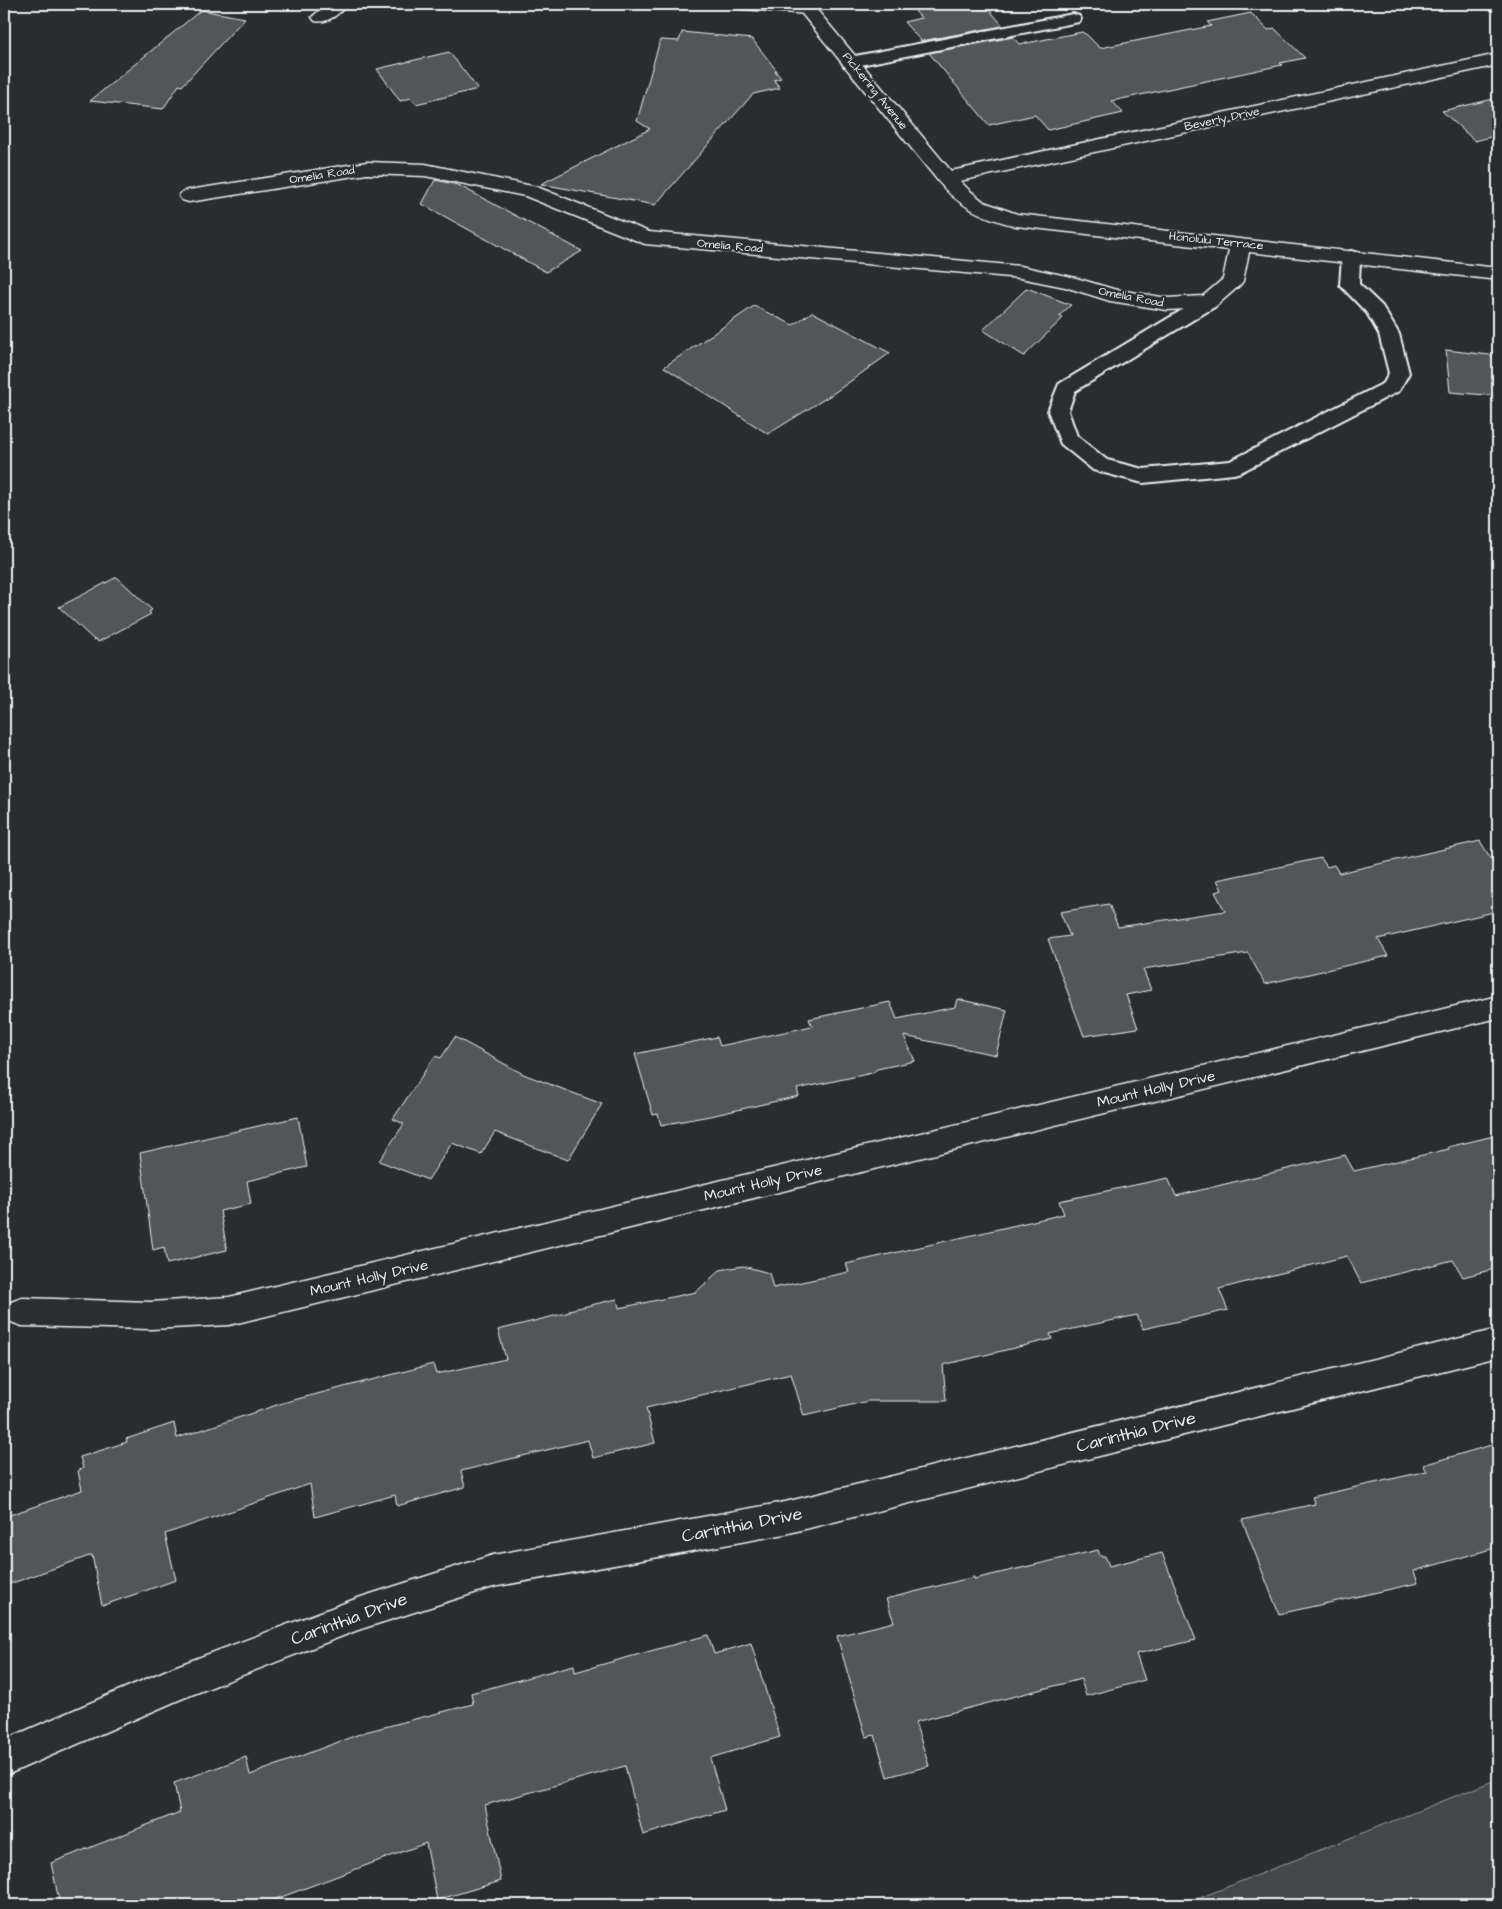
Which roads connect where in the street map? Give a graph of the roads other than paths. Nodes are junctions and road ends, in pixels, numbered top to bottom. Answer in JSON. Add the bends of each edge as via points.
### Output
{"nodes":[{"id":1,"x":338,"y":4,"type":"edge"},
{"id":2,"x":744,"y":4,"type":"edge"},
{"id":3,"x":806,"y":6,"type":"edge"},
{"id":4,"x":321,"y":17,"type":"dead end"},
{"id":5,"x":1073,"y":19,"type":"dead end"},
{"id":6,"x":1498,"y":60,"type":"edge"},
{"id":7,"x":850,"y":62,"type":"junction"},
{"id":8,"x":946,"y":178,"type":"junction"},
{"id":9,"x":190,"y":196,"type":"dead end"},
{"id":10,"x":1240,"y":244,"type":"junction"},
{"id":11,"x":1351,"y":257,"type":"junction"},
{"id":12,"x":1498,"y":274,"type":"edge"},
{"id":13,"x":1209,"y":302,"type":"junction"},
{"id":14,"x":1498,"y":1007,"type":"edge"},
{"id":15,"x":22,"y":1312,"type":"dead end"},
{"id":16,"x":1498,"y":1343,"type":"edge"},
{"id":17,"x":4,"y":1758,"type":"edge"}],
"edges":[{"from":1,"to":4,"type":"street"},
{"from":2,"to":3,"type":"street"},
{"from":3,"to":7,"type":"street","name":"Pickering Avenue"},
{"from":5,"to":7,"type":"lane"},
{"from":6,"to":8,"type":"street","name":"Beverly Drive"},
{"from":7,"to":8,"type":"street","name":"Pickering Avenue"},
{"from":8,"to":10,"type":"street","name":"Honolulu Terrace","via":[[974,205],[1016,220]]},
{"from":9,"to":13,"type":"street","name":"Omelia Road","via":[[367,168],[424,170],[530,191],[645,238],[1020,272],[1110,295],[1167,304]]},
{"from":10,"to":11,"type":"street","name":"Honolulu Terrace"},
{"from":10,"to":13,"type":"street","via":[[1233,282]]},
{"from":11,"to":12,"type":"street","name":"Honolulu Terrace"},
{"from":11,"to":13,"type":"lane","via":[[1348,285],[1375,310],[1389,334],[1399,373],[1392,386],[1234,467],[1143,476],[1100,465],[1068,439],[1058,411],[1066,388]]},
{"from":14,"to":15,"type":"street","name":"Mount Holly Drive","via":[[229,1311],[144,1317]]},
{"from":16,"to":17,"type":"street","name":"Carinthia Drive","via":[[785,1518],[493,1571],[294,1638],[174,1684]]}]}
